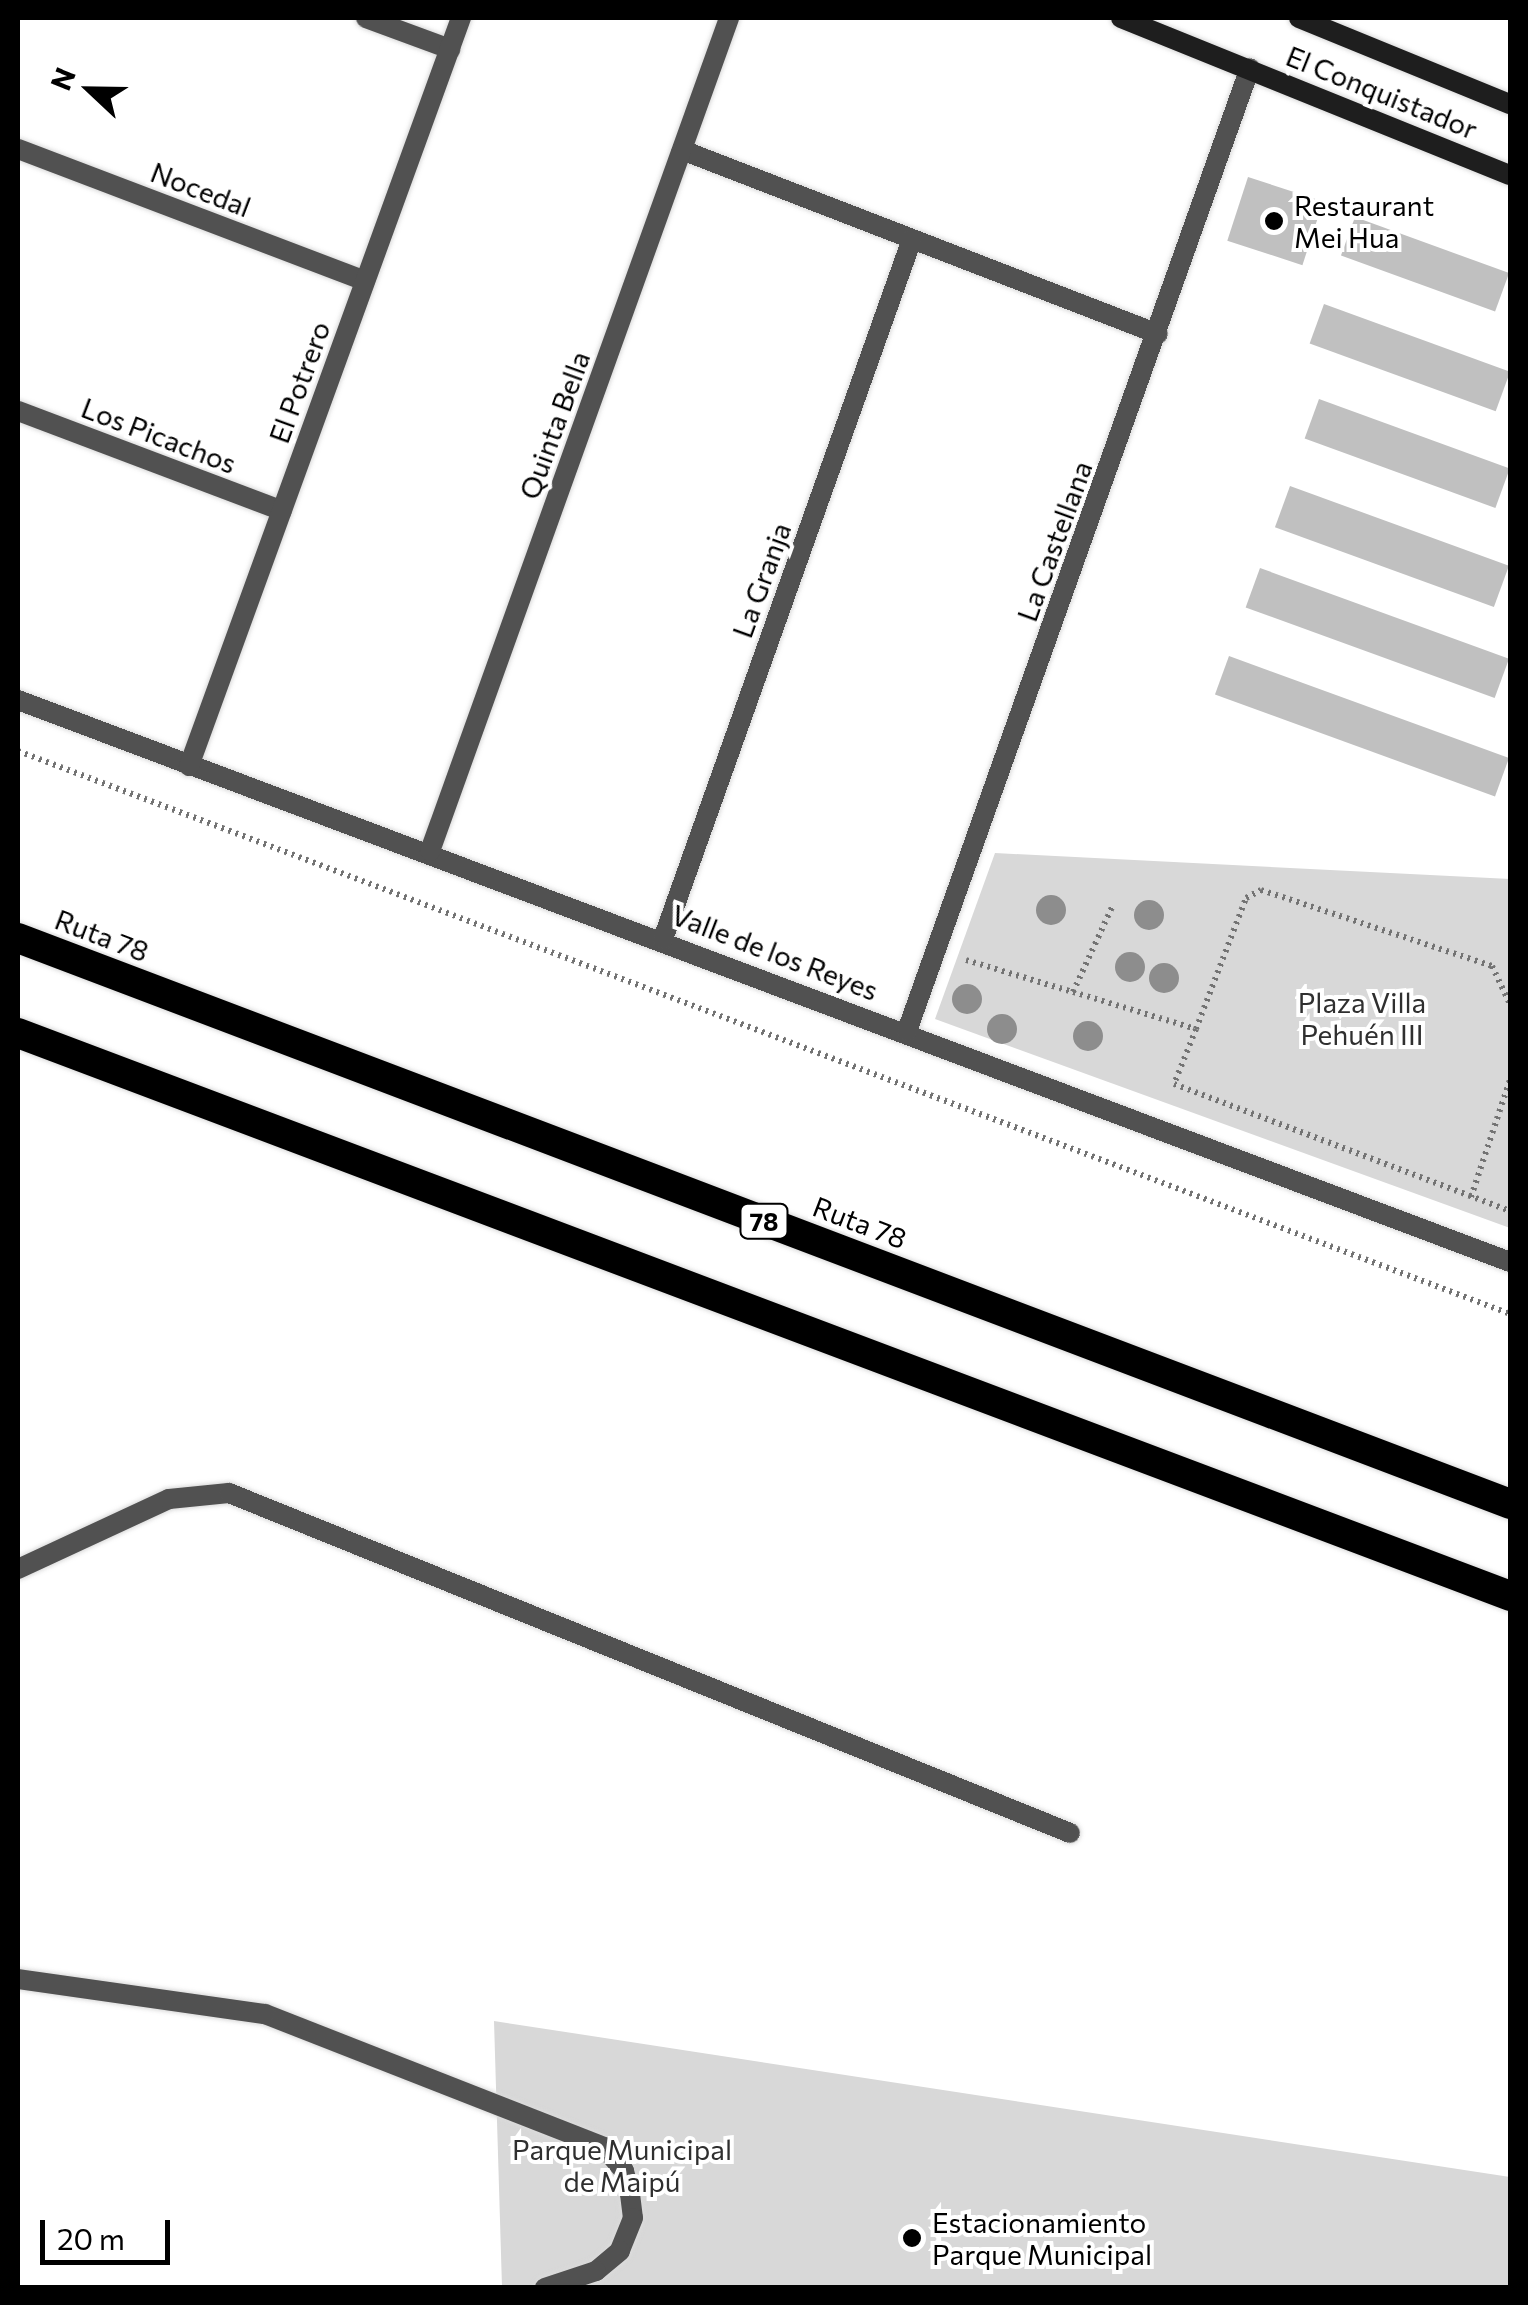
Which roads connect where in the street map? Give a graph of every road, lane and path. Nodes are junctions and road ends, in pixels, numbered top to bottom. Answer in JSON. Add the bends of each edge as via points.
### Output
{"nodes":[{"id":1,"x":366,"y":18,"type":"edge"},
{"id":2,"x":461,"y":18,"type":"edge"},
{"id":3,"x":729,"y":18,"type":"edge"},
{"id":4,"x":1122,"y":18,"type":"edge"},
{"id":5,"x":1299,"y":18,"type":"edge"},
{"id":6,"x":450,"y":49,"type":"junction"},
{"id":7,"x":1250,"y":68,"type":"junction"},
{"id":8,"x":1510,"y":104,"type":"edge"},
{"id":9,"x":18,"y":149,"type":"edge"},
{"id":10,"x":682,"y":150,"type":"junction"},
{"id":11,"x":1510,"y":175,"type":"edge"},
{"id":12,"x":912,"y":239,"type":"junction"},
{"id":13,"x":365,"y":281,"type":"junction"},
{"id":14,"x":1158,"y":334,"type":"junction"},
{"id":15,"x":18,"y":410,"type":"edge"},
{"id":16,"x":282,"y":511,"type":"junction"},
{"id":17,"x":18,"y":700,"type":"edge"},
{"id":18,"x":18,"y":751,"type":"edge"},
{"id":19,"x":189,"y":766,"type":"junction"},
{"id":20,"x":430,"y":851,"type":"junction"},
{"id":21,"x":1114,"y":905,"type":"dead end"},
{"id":22,"x":18,"y":938,"type":"edge"},
{"id":23,"x":663,"y":939,"type":"junction"},
{"id":24,"x":936,"y":952,"type":"junction"},
{"id":25,"x":1073,"y":992,"type":"junction"},
{"id":26,"x":1510,"y":1004,"type":"edge"},
{"id":27,"x":1196,"y":1029,"type":"junction"},
{"id":28,"x":907,"y":1031,"type":"junction"},
{"id":29,"x":18,"y":1033,"type":"edge"},
{"id":30,"x":1510,"y":1080,"type":"edge"},
{"id":31,"x":1471,"y":1197,"type":"junction"},
{"id":32,"x":1510,"y":1211,"type":"edge"},
{"id":33,"x":1510,"y":1262,"type":"edge"},
{"id":34,"x":1510,"y":1314,"type":"edge"},
{"id":35,"x":1510,"y":1504,"type":"edge"},
{"id":36,"x":18,"y":1569,"type":"edge"},
{"id":37,"x":1510,"y":1596,"type":"edge"},
{"id":38,"x":1070,"y":1833,"type":"dead end"},
{"id":39,"x":18,"y":1979,"type":"edge"},
{"id":40,"x":545,"y":2288,"type":"edge"}],
"edges":[{"from":1,"to":6,"type":"street"},
{"from":2,"to":6,"type":"street","name":"El Potrero"},
{"from":3,"to":10,"type":"street","name":"Quinta Bella"},
{"from":4,"to":7,"type":"main road","name":"El Conquistador"},
{"from":5,"to":8,"type":"main road","name":"El Conquistador"},
{"from":6,"to":13,"type":"street","name":"El Potrero"},
{"from":7,"to":11,"type":"main road","name":"El Conquistador"},
{"from":7,"to":14,"type":"street","name":"La Castellana"},
{"from":9,"to":13,"type":"street","name":"Nocedal"},
{"from":10,"to":12,"type":"street"},
{"from":10,"to":20,"type":"street","name":"Quinta Bella"},
{"from":12,"to":14,"type":"street"},
{"from":12,"to":23,"type":"street","name":"La Granja"},
{"from":13,"to":16,"type":"street","name":"El Potrero"},
{"from":14,"to":24,"type":"street","name":"La Castellana"},
{"from":15,"to":16,"type":"street","name":"Los Picachos"},
{"from":16,"to":19,"type":"street","name":"El Potrero"},
{"from":17,"to":19,"type":"street","name":"Valle de los Reyes"},
{"from":18,"to":34,"type":"path"},
{"from":19,"to":20,"type":"street","name":"Valle de los Reyes"},
{"from":20,"to":23,"type":"street","name":"Valle de los Reyes"},
{"from":21,"to":25,"type":"path"},
{"from":22,"to":35,"type":"highway","name":"Ruta 78","number":"78"},
{"from":23,"to":28,"type":"street","name":"Valle de los Reyes"},
{"from":24,"to":25,"type":"path"},
{"from":24,"to":28,"type":"street","name":"La Castellana"},
{"from":25,"to":27,"type":"path"},
{"from":26,"to":27,"type":"path","via":[[1492,966],[1261,890],[1246,898]]},
{"from":27,"to":31,"type":"path","via":[[1174,1084]]},
{"from":28,"to":33,"type":"street","name":"Valle de los Reyes"},
{"from":29,"to":37,"type":"highway"},
{"from":30,"to":31,"type":"path"},
{"from":31,"to":32,"type":"path"},
{"from":36,"to":38,"type":"street","via":[[170,1498],[229,1493]]},
{"from":39,"to":40,"type":"street","via":[[266,2014],[604,2148],[624,2171],[630,2194],[633,2218],[620,2251],[596,2272]]}]}
